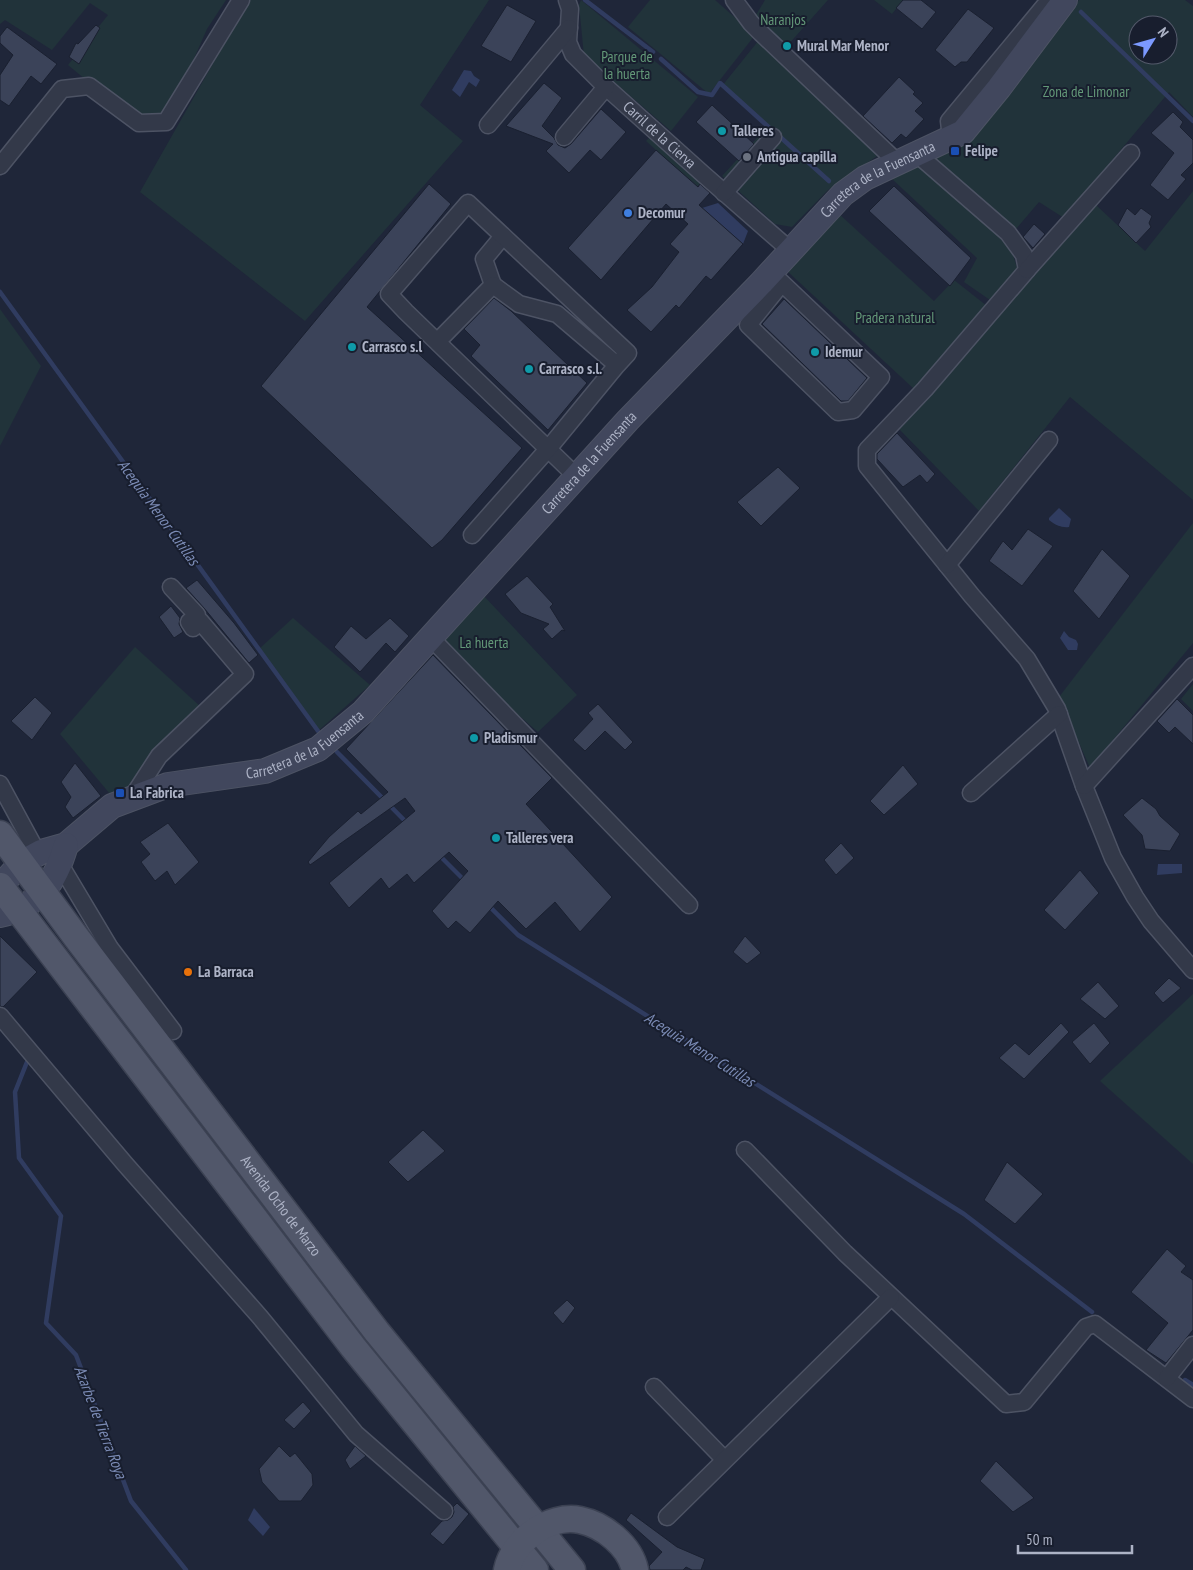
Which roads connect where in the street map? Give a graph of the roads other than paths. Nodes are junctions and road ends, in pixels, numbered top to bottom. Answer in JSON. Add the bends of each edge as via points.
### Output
{"nodes":[{"id":1,"x":241,"y":0,"type":"edge"},
{"id":2,"x":566,"y":0,"type":"edge"},
{"id":3,"x":734,"y":0,"type":"edge"},
{"id":4,"x":1047,"y":0,"type":"edge"},
{"id":5,"x":1065,"y":0,"type":"edge"},
{"id":6,"x":569,"y":28,"type":"junction"},
{"id":7,"x":606,"y":87,"type":"junction"},
{"id":8,"x":488,"y":124,"type":"dead end"},
{"id":9,"x":564,"y":137,"type":"dead end"},
{"id":10,"x":773,"y":137,"type":"dead end"},
{"id":11,"x":951,"y":138,"type":"junction"},
{"id":12,"x":1131,"y":153,"type":"dead end"},
{"id":13,"x":908,"y":158,"type":"junction"},
{"id":14,"x":0,"y":166,"type":"edge"},
{"id":15,"x":724,"y":193,"type":"junction"},
{"id":16,"x":503,"y":236,"type":"junction"},
{"id":17,"x":790,"y":250,"type":"junction"},
{"id":18,"x":1027,"y":270,"type":"junction"},
{"id":19,"x":776,"y":278,"type":"junction"},
{"id":20,"x":493,"y":285,"type":"junction"},
{"id":21,"x":617,"y":366,"type":"junction"},
{"id":22,"x":1048,"y":440,"type":"dead end"},
{"id":23,"x":548,"y":449,"type":"junction"},
{"id":24,"x":577,"y":477,"type":"junction"},
{"id":25,"x":472,"y":535,"type":"dead end"},
{"id":26,"x":947,"y":565,"type":"junction"},
{"id":27,"x":171,"y":587,"type":"dead end"},
{"id":28,"x":431,"y":638,"type":"junction"},
{"id":29,"x":1193,"y":666,"type":"edge"},
{"id":30,"x":1059,"y":714,"type":"junction"},
{"id":31,"x":0,"y":784,"type":"edge"},
{"id":32,"x":1084,"y":786,"type":"junction"},
{"id":33,"x":971,"y":793,"type":"dead end"},
{"id":34,"x":131,"y":799,"type":"junction"},
{"id":35,"x":0,"y":834,"type":"edge"},
{"id":36,"x":63,"y":855,"type":"junction"},
{"id":37,"x":30,"y":858,"type":"junction"},
{"id":38,"x":0,"y":887,"type":"edge"},
{"id":39,"x":44,"y":892,"type":"junction"},
{"id":40,"x":689,"y":905,"type":"dead end"},
{"id":41,"x":9,"y":913,"type":"edge"},
{"id":42,"x":1193,"y":970,"type":"edge"},
{"id":43,"x":0,"y":1016,"type":"edge"},
{"id":44,"x":174,"y":1031,"type":"dead end"},
{"id":45,"x":746,"y":1150,"type":"dead end"},
{"id":46,"x":891,"y":1297,"type":"junction"},
{"id":47,"x":1193,"y":1345,"type":"edge"},
{"id":48,"x":1167,"y":1378,"type":"junction"},
{"id":49,"x":654,"y":1387,"type":"dead end"},
{"id":50,"x":1193,"y":1399,"type":"edge"},
{"id":51,"x":724,"y":1460,"type":"junction"},
{"id":52,"x":444,"y":1510,"type":"dead end"},
{"id":53,"x":666,"y":1516,"type":"dead end"},
{"id":54,"x":537,"y":1529,"type":"junction"},
{"id":55,"x":512,"y":1559,"type":"edge"},
{"id":56,"x":535,"y":1570,"type":"edge"},
{"id":57,"x":572,"y":1570,"type":"edge"},
{"id":58,"x":635,"y":1570,"type":"edge"}],
"edges":[{"from":1,"to":14,"type":"street","via":[[166,122],[139,123],[89,86],[62,89]]},
{"from":2,"to":6,"type":"street","name":"Carril de la Cierva","via":[[570,9]]},
{"from":3,"to":13,"type":"street","via":[[756,28]]},
{"from":4,"to":11,"type":"street","via":[[949,121]]},
{"from":5,"to":11,"type":"main road","name":"Carretera de la Fuensanta","via":[[963,132]]},
{"from":6,"to":7,"type":"street","name":"Carril de la Cierva","via":[[568,42],[573,54]]},
{"from":6,"to":8,"type":"street"},
{"from":7,"to":9,"type":"street"},
{"from":7,"to":15,"type":"street","name":"Carril de la Cierva"},
{"from":10,"to":15,"type":"street"},
{"from":11,"to":13,"type":"main road","name":"Carretera de la Fuensanta"},
{"from":12,"to":18,"type":"street"},
{"from":13,"to":17,"type":"main road","name":"Carretera de la Fuensanta","via":[[866,178],[843,194]]},
{"from":13,"to":18,"type":"street","via":[[1008,233],[1024,254]]},
{"from":15,"to":17,"type":"street","name":"Carril de la Cierva"},
{"from":16,"to":20,"type":"street","via":[[484,259]]},
{"from":16,"to":21,"type":"street","via":[[628,353]]},
{"from":16,"to":23,"type":"street","via":[[468,203],[389,294]]},
{"from":17,"to":19,"type":"main road","name":"Carretera de la Fuensanta"},
{"from":18,"to":26,"type":"street","via":[[925,389],[867,450],[868,466]]},
{"from":19,"to":19,"type":"street","via":[[881,378],[854,410],[838,412],[748,325]]},
{"from":19,"to":24,"type":"main road","name":"Carretera de la Fuensanta","via":[[628,420]]},
{"from":20,"to":21,"type":"street","via":[[520,304],[557,314]]},
{"from":20,"to":23,"type":"street","via":[[437,342]]},
{"from":21,"to":23,"type":"street"},
{"from":22,"to":26,"type":"street"},
{"from":23,"to":24,"type":"street"},
{"from":23,"to":25,"type":"street"},
{"from":24,"to":28,"type":"main road","name":"Carretera de la Fuensanta"},
{"from":26,"to":30,"type":"street","via":[[1027,659]]},
{"from":27,"to":34,"type":"street","via":[[197,615],[189,622],[193,628],[200,621],[245,674],[159,756]]},
{"from":28,"to":34,"type":"main road","name":"Carretera de la Fuensanta","via":[[363,712],[318,749],[265,771],[168,785]]},
{"from":28,"to":40,"type":"street"},
{"from":29,"to":32,"type":"street"},
{"from":30,"to":32,"type":"street"},
{"from":30,"to":33,"type":"street"},
{"from":31,"to":37,"type":"street"},
{"from":32,"to":42,"type":"street","via":[[1113,858],[1135,897]]},
{"from":34,"to":36,"type":"main road","name":"Carretera de la Fuensanta","via":[[112,806]]},
{"from":35,"to":37,"type":"main road","name":"Avenida Ocho de Marzo"},
{"from":36,"to":37,"type":"main road"},
{"from":36,"to":39,"type":"main road"},
{"from":36,"to":44,"type":"street","via":[[110,948]]},
{"from":37,"to":38,"type":"main road"},
{"from":37,"to":39,"type":"main road","name":"Avenida Ocho de Marzo"},
{"from":38,"to":41,"type":"main road","name":"Avenida Ocho de Marzo"},
{"from":39,"to":41,"type":"main road"},
{"from":39,"to":54,"type":"main road","name":"Avenida Ocho de Marzo","via":[[377,1332]]},
{"from":41,"to":55,"type":"main road","name":"Avenida Ocho de Marzo","via":[[353,1347]]},
{"from":43,"to":52,"type":"street","via":[[260,1316],[356,1434]]},
{"from":45,"to":46,"type":"street"},
{"from":46,"to":48,"type":"street","via":[[1006,1404],[1024,1402],[1086,1328],[1095,1324]]},
{"from":46,"to":51,"type":"street"},
{"from":47,"to":48,"type":"street"},
{"from":48,"to":50,"type":"street"},
{"from":49,"to":51,"type":"street"},
{"from":51,"to":53,"type":"street"},
{"from":54,"to":55,"type":"main road","via":[[526,1537]]},
{"from":54,"to":57,"type":"main road","name":"Avenida Ocho de Marzo"},
{"from":54,"to":58,"type":"main road","via":[[559,1521],[580,1520],[604,1529],[622,1544]]},
{"from":55,"to":56,"type":"main road","name":"Avenida Ocho de Marzo"}]}
